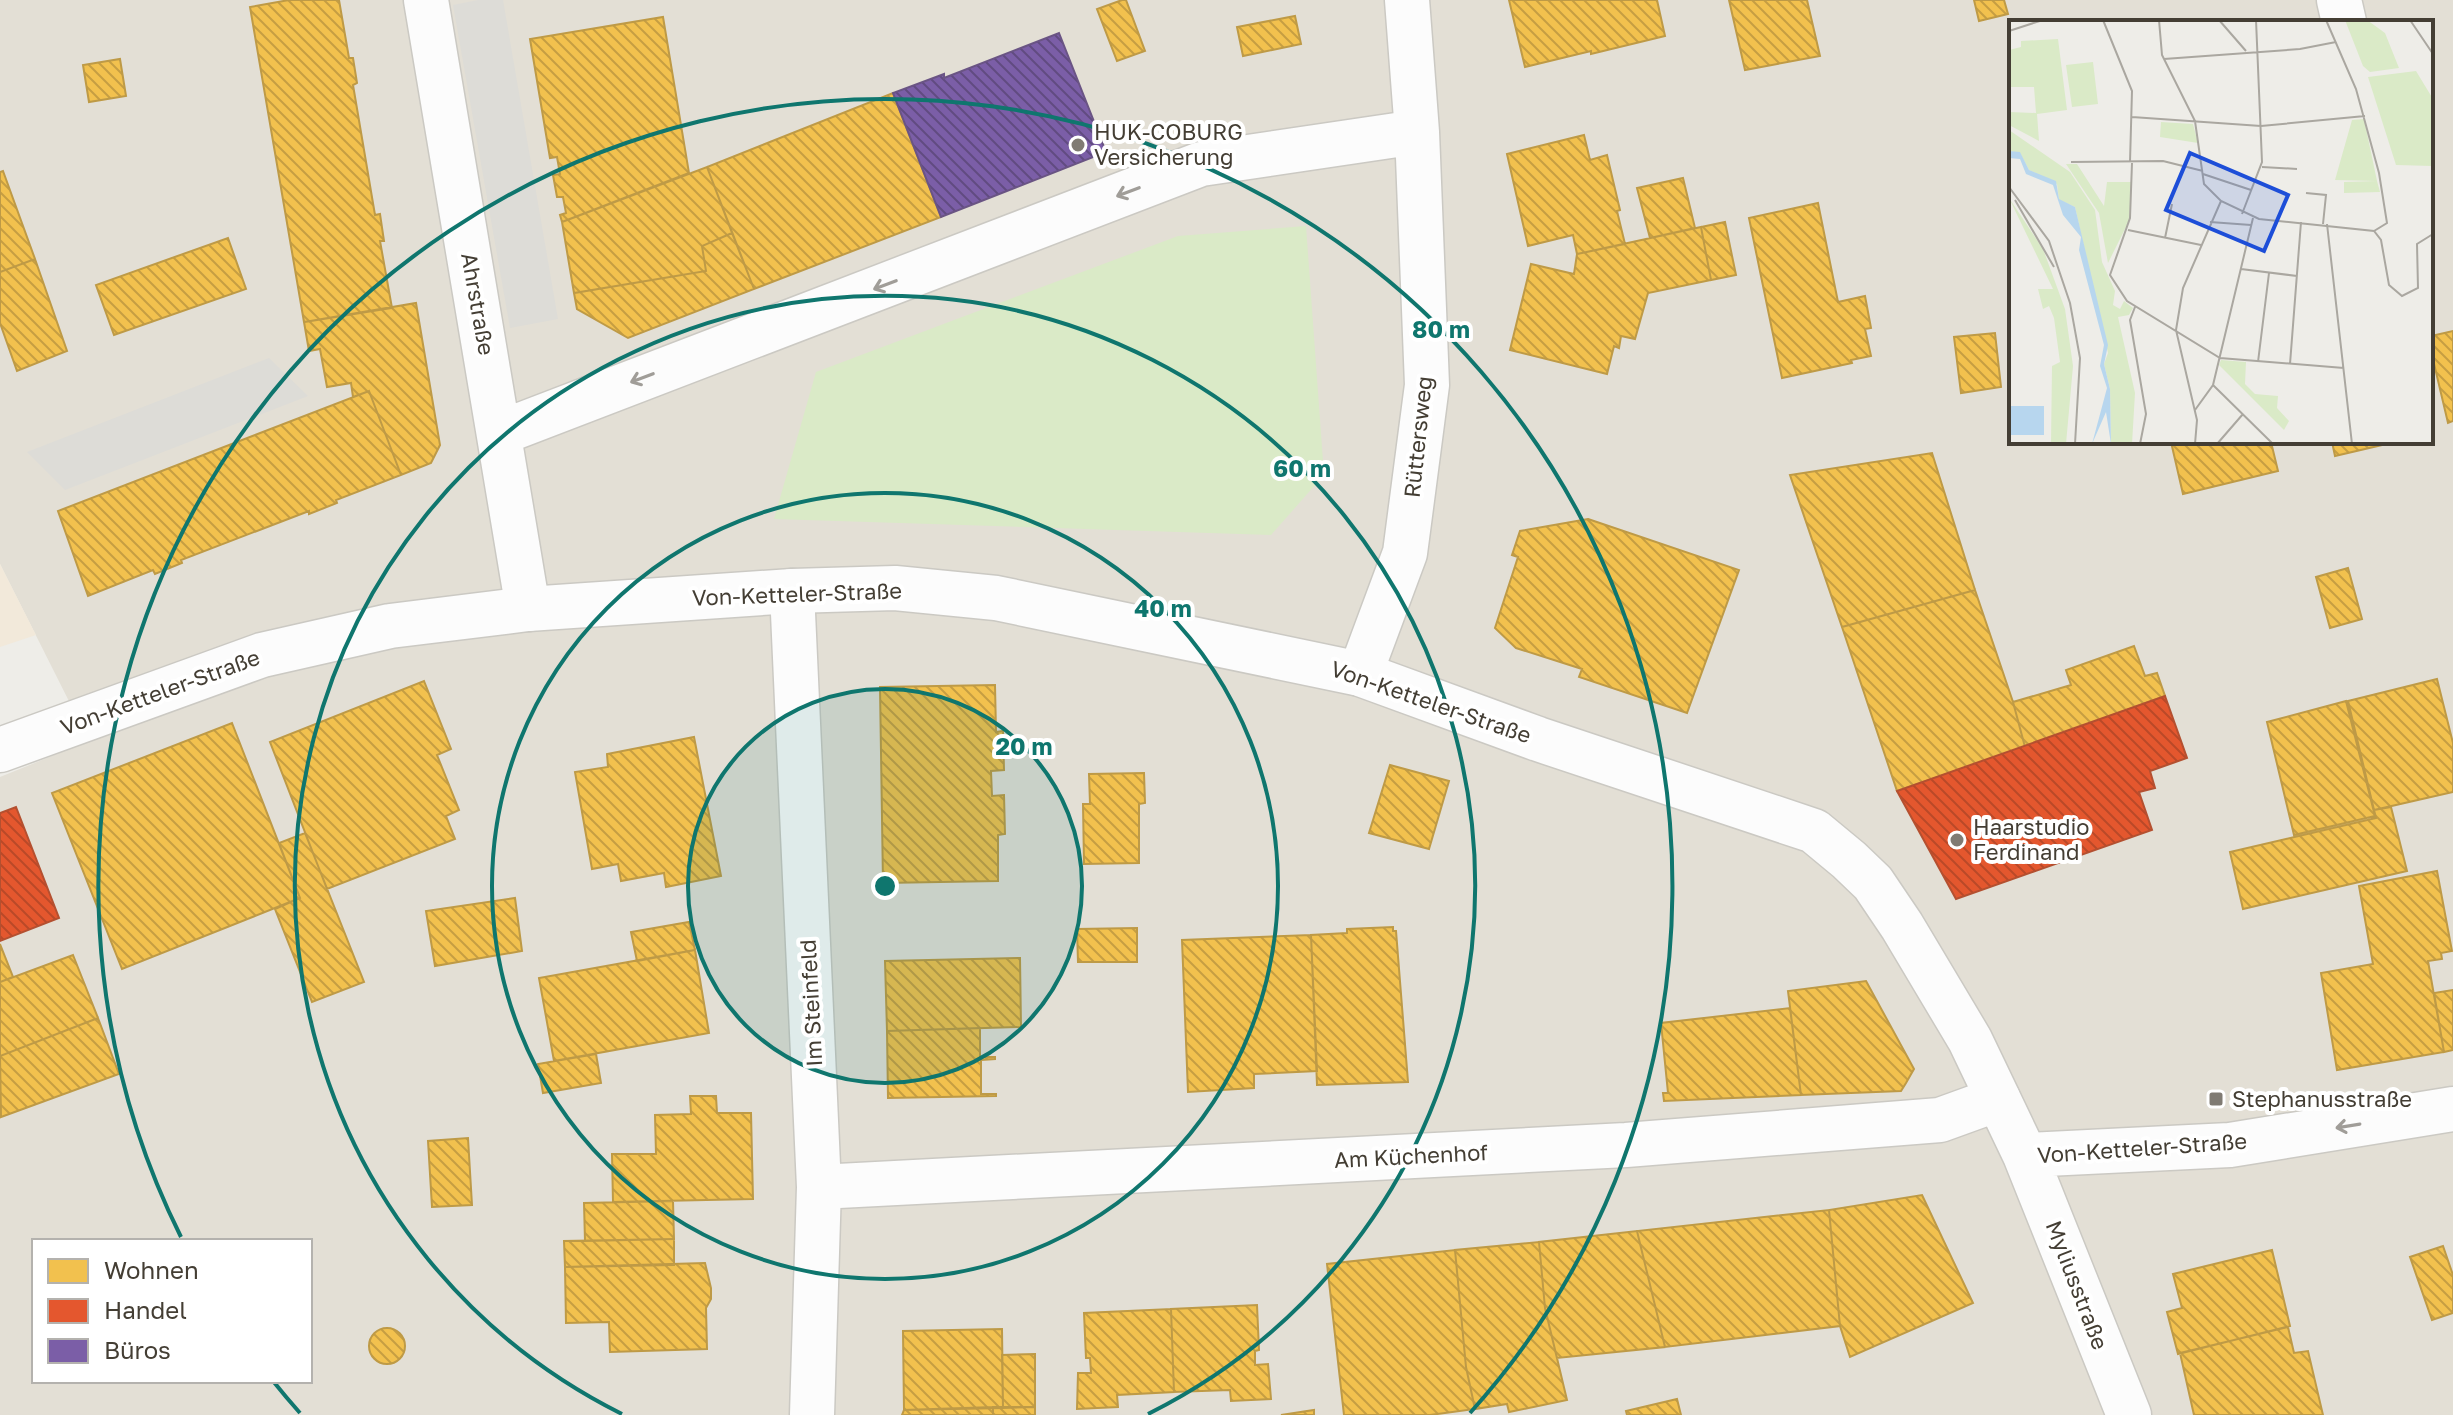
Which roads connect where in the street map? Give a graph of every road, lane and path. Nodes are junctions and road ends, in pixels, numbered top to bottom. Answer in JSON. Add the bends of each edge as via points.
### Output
{"nodes":[{"id":1,"x":426,"y":0,"type":"edge"},
{"id":2,"x":1407,"y":0,"type":"edge"},
{"id":3,"x":2339,"y":0,"type":"edge"},
{"id":4,"x":2344,"y":20,"type":"edge"},
{"id":5,"x":1417,"y":132,"type":"junction"},
{"id":6,"x":500,"y":433,"type":"junction"},
{"id":7,"x":792,"y":591,"type":"junction"},
{"id":8,"x":528,"y":609,"type":"junction"},
{"id":9,"x":1360,"y":674,"type":"junction"},
{"id":10,"x":0,"y":750,"type":"edge"},
{"id":11,"x":1998,"y":1099,"type":"junction"},
{"id":12,"x":2453,"y":1109,"type":"edge"},
{"id":13,"x":2025,"y":1155,"type":"junction"},
{"id":14,"x":819,"y":1187,"type":"junction"},
{"id":15,"x":812,"y":1415,"type":"edge"},
{"id":16,"x":2129,"y":1415,"type":"edge"}],
"edges":[{"from":1,"to":6,"type":"street","name":"Ahrstraße"},
{"from":2,"to":5,"type":"street","name":"Rüttersweg"},
{"from":3,"to":4,"type":"street"},
{"from":5,"to":6,"type":"street","one_way":true,"via":[[1201,164]]},
{"from":5,"to":9,"type":"street","name":"Rüttersweg","via":[[1427,385],[1405,553]]},
{"from":6,"to":8,"type":"street","name":"Ahrstraße"},
{"from":7,"to":8,"type":"street","name":"Von-Ketteler-Straße"},
{"from":7,"to":9,"type":"street","name":"Von-Ketteler-Straße","via":[[895,588],[996,598]]},
{"from":7,"to":14,"type":"street","name":"Im Steinfeld"},
{"from":8,"to":10,"type":"street","name":"Von-Ketteler-Straße","via":[[390,626],[262,655]]},
{"from":9,"to":11,"type":"street","name":"Von-Ketteler-Straße","via":[[1814,831],[1873,883],[1970,1040]]},
{"from":11,"to":13,"type":"street","name":"Von-Ketteler-Straße"},
{"from":11,"to":14,"type":"street","name":"Am Küchenhof","via":[[1940,1120],[1626,1145]]},
{"from":12,"to":13,"type":"street","name":"Von-Ketteler-Straße","one_way":true,"via":[[2230,1145]]},
{"from":13,"to":16,"type":"street","name":"Myliusstraße"},
{"from":14,"to":15,"type":"street","name":"Im Steinfeld"}]}
